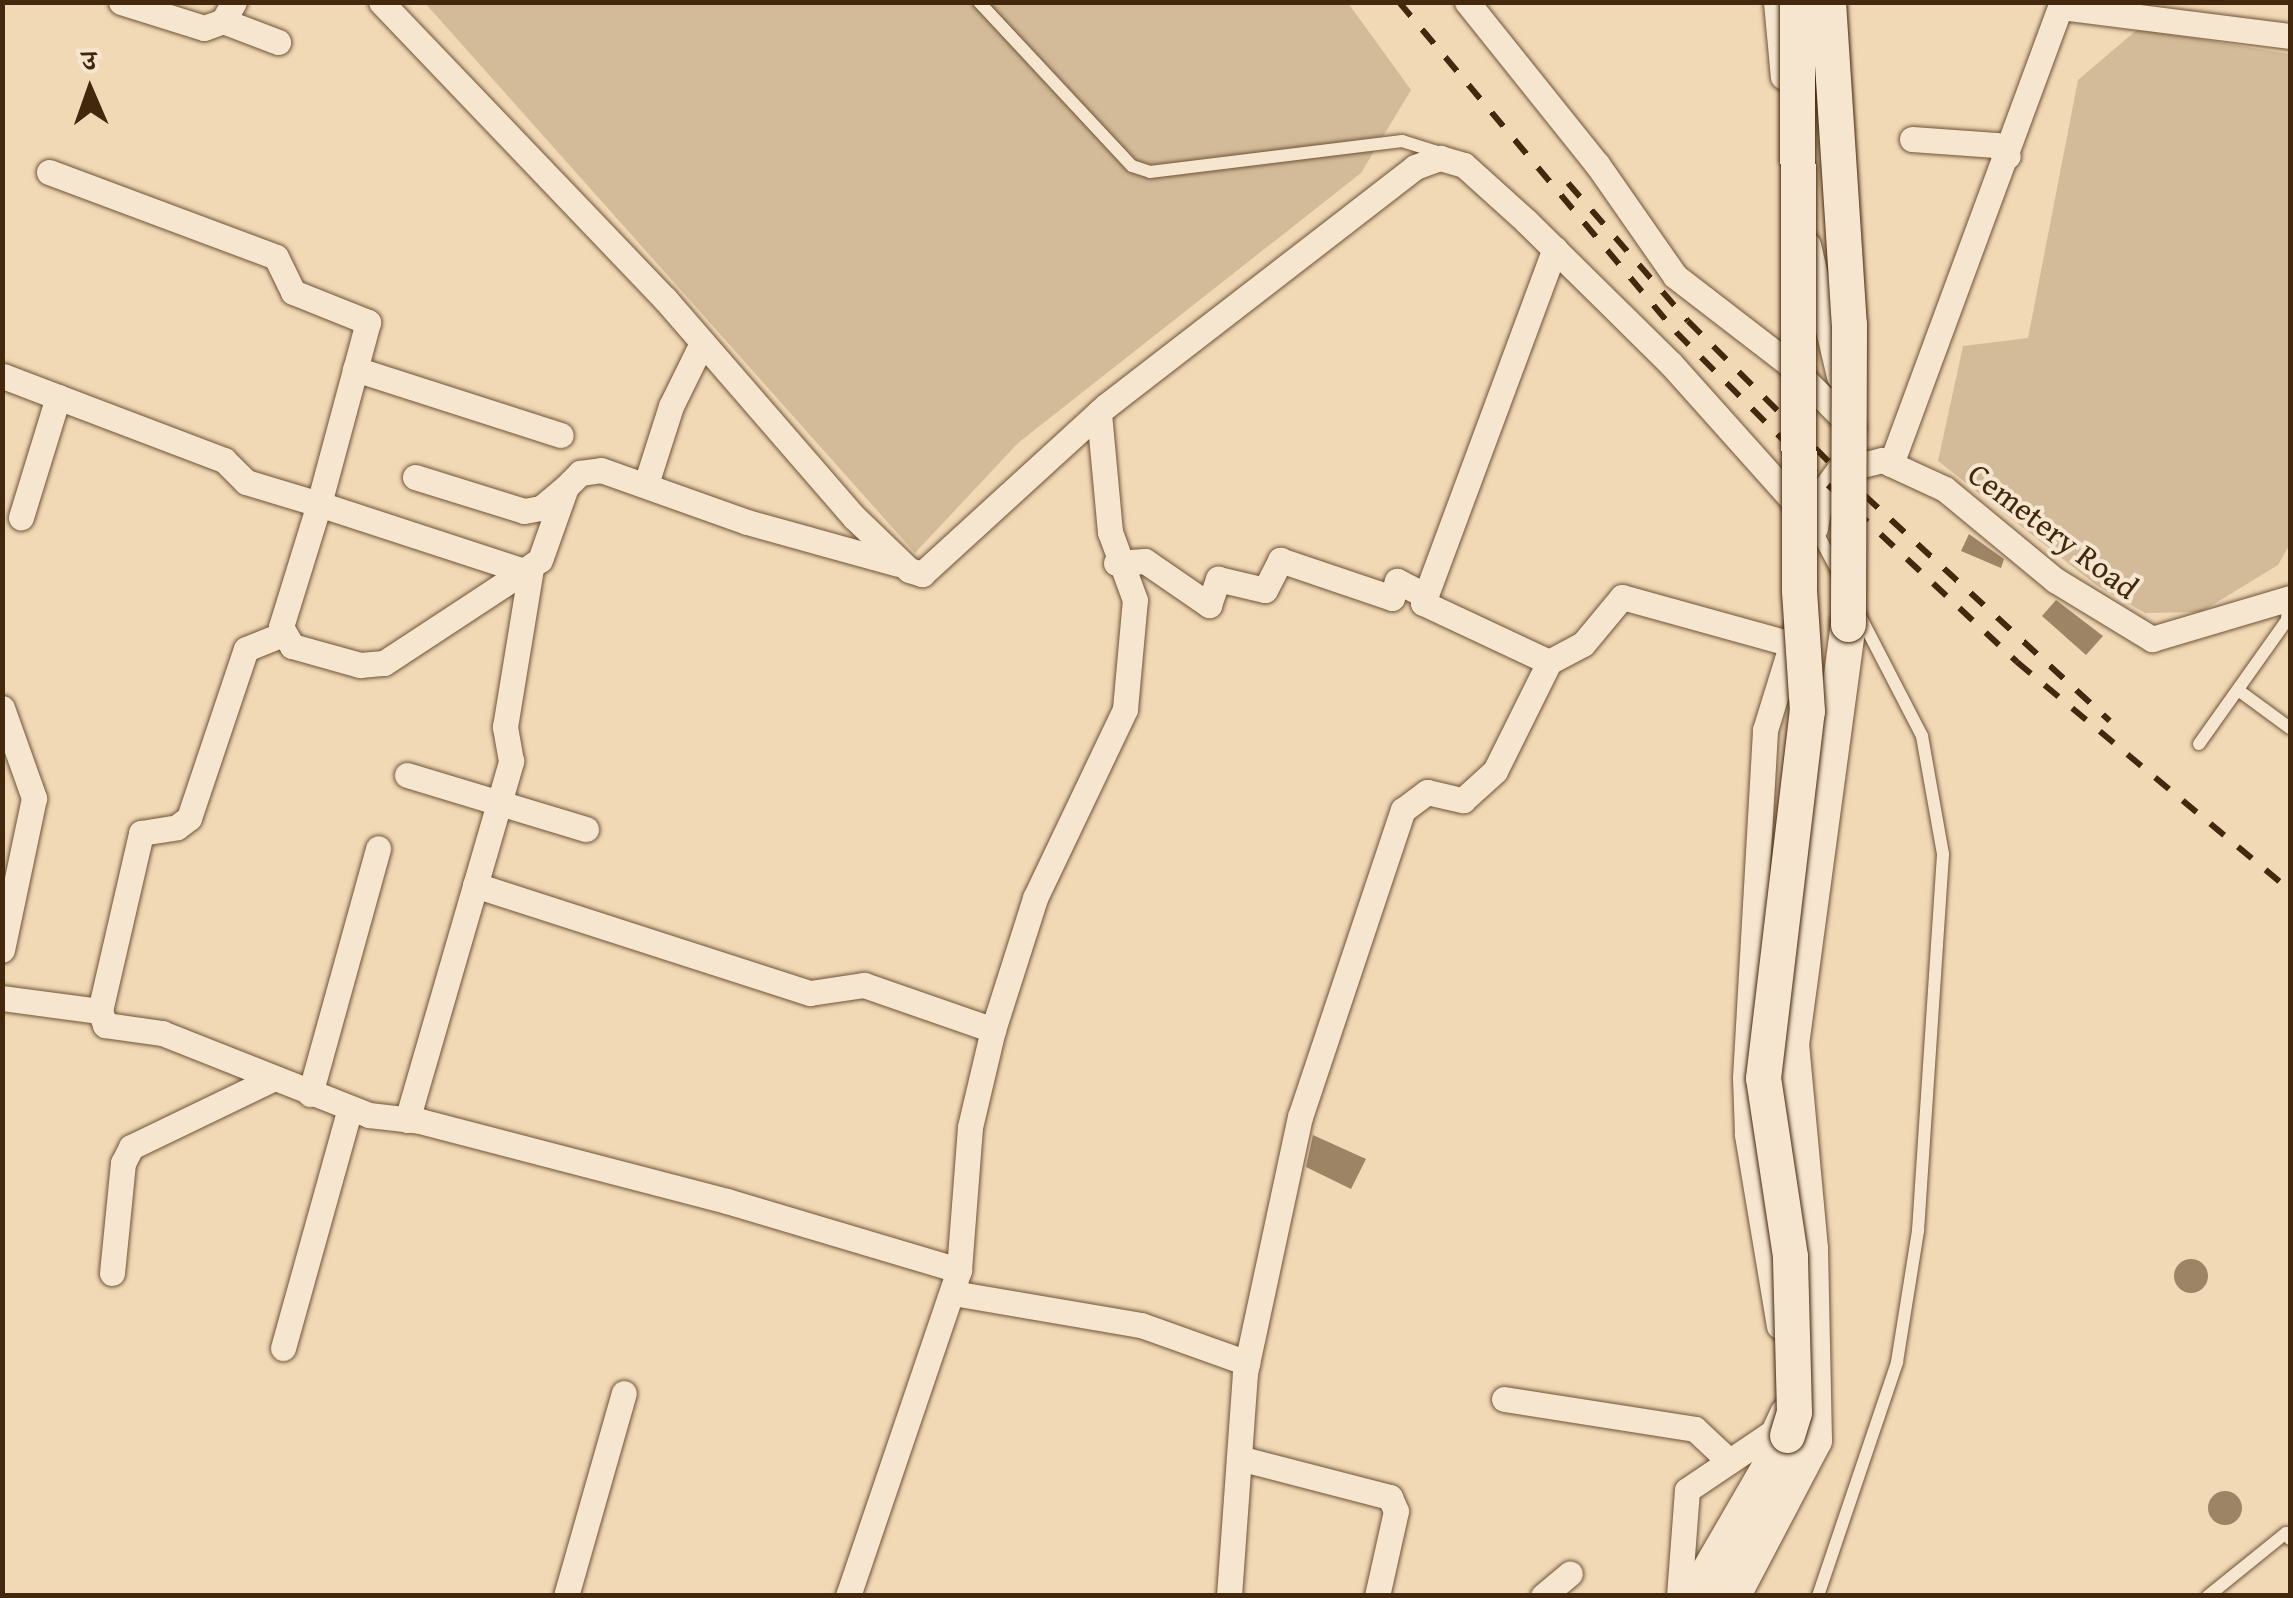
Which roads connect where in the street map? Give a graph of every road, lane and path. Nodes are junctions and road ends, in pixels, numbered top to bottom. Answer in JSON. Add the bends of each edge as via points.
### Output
{"nodes":[{"id":1,"x":121,"y":2,"type":"edge"},
{"id":2,"x":381,"y":2,"type":"edge"},
{"id":3,"x":979,"y":2,"type":"edge"},
{"id":4,"x":1467,"y":2,"type":"edge"},
{"id":5,"x":1776,"y":2,"type":"edge"},
{"id":6,"x":1796,"y":2,"type":"edge"},
{"id":7,"x":1828,"y":2,"type":"edge"},
{"id":8,"x":228,"y":12,"type":"edge"},
{"id":9,"x":2290,"y":36,"type":"edge"},
{"id":10,"x":278,"y":42,"type":"dead end"},
{"id":11,"x":1912,"y":138,"type":"dead end"},
{"id":12,"x":2008,"y":156,"type":"junction"},
{"id":13,"x":1453,"y":160,"type":"junction"},
{"id":14,"x":49,"y":172,"type":"dead end"},
{"id":15,"x":1554,"y":249,"type":"junction"},
{"id":16,"x":702,"y":343,"type":"junction"},
{"id":17,"x":355,"y":368,"type":"junction"},
{"id":18,"x":2,"y":376,"type":"edge"},
{"id":19,"x":58,"y":397,"type":"junction"},
{"id":20,"x":1099,"y":413,"type":"junction"},
{"id":21,"x":1852,"y":427,"type":"junction"},
{"id":22,"x":561,"y":435,"type":"dead end"},
{"id":23,"x":1891,"y":464,"type":"junction"},
{"id":24,"x":1861,"y":466,"type":"junction"},
{"id":25,"x":415,"y":477,"type":"dead end"},
{"id":26,"x":646,"y":484,"type":"junction"},
{"id":27,"x":566,"y":487,"type":"junction"},
{"id":28,"x":319,"y":504,"type":"junction"},
{"id":29,"x":21,"y":517,"type":"dead end"},
{"id":30,"x":1810,"y":522,"type":"junction"},
{"id":31,"x":1116,"y":562,"type":"junction"},
{"id":32,"x":898,"y":564,"type":"junction"},
{"id":33,"x":527,"y":570,"type":"junction"},
{"id":34,"x":1425,"y":595,"type":"junction"},
{"id":35,"x":2289,"y":600,"type":"edge"},
{"id":36,"x":281,"y":636,"type":"junction"},
{"id":37,"x":1791,"y":644,"type":"junction"},
{"id":38,"x":1549,"y":662,"type":"junction"},
{"id":39,"x":2238,"y":690,"type":"junction"},
{"id":40,"x":2,"y":708,"type":"edge"},
{"id":41,"x":2290,"y":728,"type":"edge"},
{"id":42,"x":2200,"y":744,"type":"dead end"},
{"id":43,"x":407,"y":775,"type":"dead end"},
{"id":44,"x":499,"y":802,"type":"junction"},
{"id":45,"x":586,"y":828,"type":"dead end"},
{"id":46,"x":378,"y":848,"type":"dead end"},
{"id":47,"x":474,"y":885,"type":"junction"},
{"id":48,"x":2,"y":950,"type":"edge"},
{"id":49,"x":2,"y":998,"type":"edge"},
{"id":50,"x":100,"y":1011,"type":"junction"},
{"id":51,"x":993,"y":1030,"type":"junction"},
{"id":52,"x":270,"y":1080,"type":"junction"},
{"id":53,"x":310,"y":1094,"type":"junction"},
{"id":54,"x":350,"y":1108,"type":"junction"},
{"id":55,"x":407,"y":1120,"type":"junction"},
{"id":56,"x":112,"y":1274,"type":"dead end"},
{"id":57,"x":956,"y":1281,"type":"junction"},
{"id":58,"x":283,"y":1348,"type":"dead end"},
{"id":59,"x":1247,"y":1363,"type":"junction"},
{"id":60,"x":624,"y":1393,"type":"dead end"},
{"id":61,"x":1504,"y":1399,"type":"dead end"},
{"id":62,"x":1801,"y":1438,"type":"junction"},
{"id":63,"x":1239,"y":1458,"type":"junction"},
{"id":64,"x":1728,"y":1460,"type":"junction"},
{"id":65,"x":1748,"y":1528,"type":"junction"},
{"id":66,"x":2290,"y":1538,"type":"edge"},
{"id":67,"x":1570,"y":1573,"type":"dead end"},
{"id":68,"x":566,"y":1596,"type":"edge"},
{"id":69,"x":848,"y":1596,"type":"edge"},
{"id":70,"x":1229,"y":1596,"type":"edge"},
{"id":71,"x":1377,"y":1596,"type":"edge"},
{"id":72,"x":1542,"y":1596,"type":"edge"},
{"id":73,"x":1680,"y":1596,"type":"edge"},
{"id":74,"x":1705,"y":1596,"type":"edge"},
{"id":75,"x":1732,"y":1596,"type":"edge"},
{"id":76,"x":1818,"y":1596,"type":"edge"},
{"id":77,"x":2208,"y":1596,"type":"edge"}],
"edges":[{"from":1,"to":8,"type":"street","via":[[194,27]]},
{"from":2,"to":16,"type":"street"},
{"from":3,"to":13,"type":"lane","via":[[1119,153],[1150,172],[1402,141],[1442,150]]},
{"from":4,"to":21,"type":"street","via":[[1597,164],[1675,276],[1788,363]]},
{"from":5,"to":21,"type":"street","via":[[1797,198]]},
{"from":6,"to":62,"type":"street","bridge":true,"via":[[1798,588],[1807,711],[1763,1078],[1790,1256],[1794,1412]]},
{"from":7,"to":62,"type":"street","bridge":true,"via":[[1849,324],[1848,654],[1791,1044],[1810,1248]]},
{"from":8,"to":10,"type":"street"},
{"from":9,"to":12,"type":"street","via":[[2060,7]]},
{"from":11,"to":12,"type":"street","via":[[1996,145]]},
{"from":12,"to":23,"type":"street"},
{"from":13,"to":15,"type":"street"},
{"from":13,"to":20,"type":"street","via":[[1414,167]]},
{"from":14,"to":17,"type":"street","via":[[276,257],[293,292],[368,322]]},
{"from":15,"to":30,"type":"street","via":[[1670,364]]},
{"from":15,"to":34,"type":"street"},
{"from":16,"to":26,"type":"street","via":[[671,406]]},
{"from":16,"to":32,"type":"street"},
{"from":17,"to":22,"type":"street"},
{"from":17,"to":28,"type":"street"},
{"from":18,"to":19,"type":"street"},
{"from":19,"to":28,"type":"street","via":[[224,460],[246,482]]},
{"from":19,"to":29,"type":"street"},
{"from":20,"to":31,"type":"street"},
{"from":20,"to":32,"type":"street","via":[[922,574]]},
{"from":21,"to":24,"type":"street"},
{"from":23,"to":24,"type":"street","name":"Cemetery Road"},
{"from":23,"to":35,"type":"street","name":"Cemetery Road","via":[[1945,488],[2055,580],[2152,639]]},
{"from":24,"to":30,"type":"street","via":[[1838,471]]},
{"from":25,"to":27,"type":"street","via":[[524,511],[542,508]]},
{"from":26,"to":27,"type":"street","via":[[601,470],[580,473]]},
{"from":26,"to":32,"type":"street","via":[[747,522]]},
{"from":27,"to":33,"type":"street","via":[[540,560]]},
{"from":28,"to":33,"type":"street"},
{"from":28,"to":36,"type":"street"},
{"from":30,"to":37,"type":"street","via":[[1800,533],[1806,592]]},
{"from":30,"to":76,"type":"lane","via":[[1922,736],[1943,854],[1918,1231],[1897,1362]]},
{"from":31,"to":34,"type":"street","via":[[1145,560],[1208,605],[1218,579],[1265,590],[1280,560],[1392,598],[1397,581]]},
{"from":31,"to":51,"type":"street","via":[[1134,600],[1125,708],[1035,898]]},
{"from":33,"to":36,"type":"street","via":[[371,667],[292,646]]},
{"from":33,"to":44,"type":"street","via":[[505,726],[511,762]]},
{"from":34,"to":38,"type":"street","via":[[1422,603]]},
{"from":35,"to":39,"type":"lane","via":[[2287,620]]},
{"from":36,"to":50,"type":"street","via":[[246,649],[188,818],[177,827],[141,833]]},
{"from":37,"to":38,"type":"street","via":[[1622,597],[1584,644]]},
{"from":37,"to":64,"type":"street","via":[[1765,730],[1744,1101],[1786,1393],[1773,1432]]},
{"from":38,"to":59,"type":"street","via":[[1495,772],[1463,800],[1428,792],[1404,810],[1300,1117]]},
{"from":39,"to":41,"type":"lane"},
{"from":39,"to":42,"type":"lane"},
{"from":40,"to":48,"type":"street","via":[[34,798]]},
{"from":43,"to":44,"type":"street"},
{"from":44,"to":45,"type":"street"},
{"from":44,"to":47,"type":"street"},
{"from":46,"to":53,"type":"street"},
{"from":47,"to":51,"type":"street","via":[[810,993],[864,985]]},
{"from":47,"to":55,"type":"street"},
{"from":49,"to":50,"type":"street"},
{"from":50,"to":52,"type":"street","via":[[105,1025],[162,1033]]},
{"from":51,"to":57,"type":"street","via":[[970,1127]]},
{"from":52,"to":53,"type":"street"},
{"from":52,"to":56,"type":"street","via":[[132,1147],[123,1163]]},
{"from":53,"to":54,"type":"street"},
{"from":54,"to":55,"type":"street"},
{"from":54,"to":58,"type":"street"},
{"from":55,"to":57,"type":"street","via":[[726,1201]]},
{"from":57,"to":59,"type":"street","via":[[1142,1325]]},
{"from":57,"to":69,"type":"street"},
{"from":59,"to":63,"type":"street"},
{"from":60,"to":68,"type":"street"},
{"from":61,"to":64,"type":"street","via":[[1695,1429]]},
{"from":62,"to":65,"type":"street"},
{"from":63,"to":70,"type":"street"},
{"from":63,"to":71,"type":"street","via":[[1390,1497],[1396,1511]]},
{"from":64,"to":73,"type":"street","via":[[1684,1497]]},
{"from":65,"to":74,"type":"street","via":[[1706,1575]]},
{"from":65,"to":75,"type":"street"},
{"from":66,"to":77,"type":"lane","via":[[2286,1533]]},
{"from":67,"to":72,"type":"street"}]}
